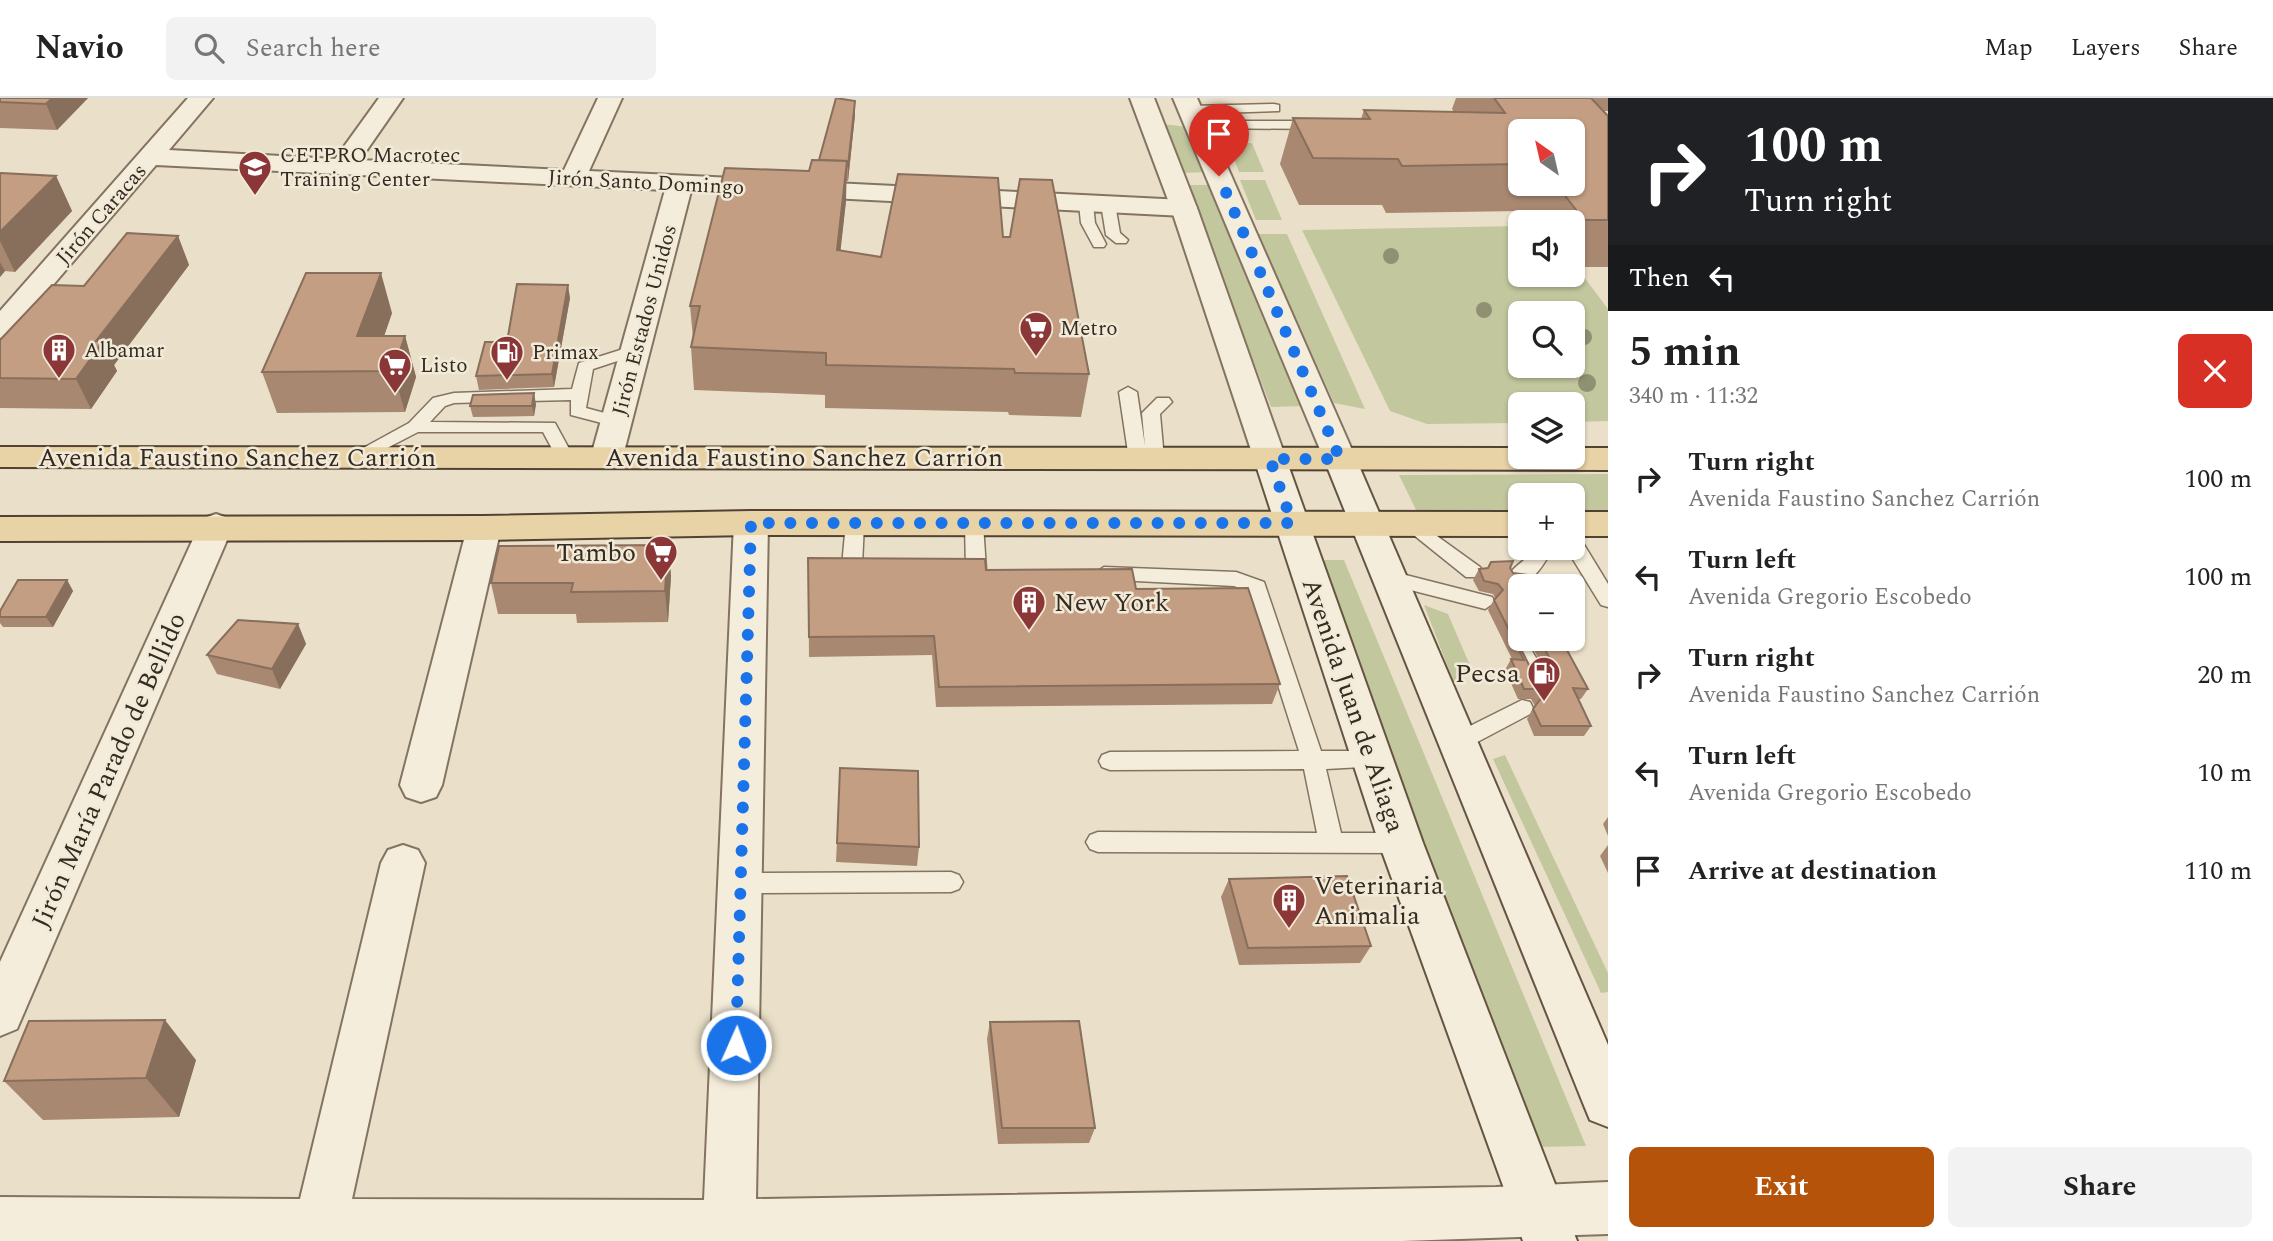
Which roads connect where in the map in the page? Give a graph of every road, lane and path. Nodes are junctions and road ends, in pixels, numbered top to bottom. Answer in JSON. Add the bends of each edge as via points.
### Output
{"nodes":[{"id":1,"x":201,"y":98,"type":"edge"},
{"id":2,"x":391,"y":98,"type":"edge"},
{"id":3,"x":610,"y":98,"type":"edge"},
{"id":4,"x":1144,"y":104,"type":"edge"},
{"id":5,"x":1274,"y":108,"type":"dead end"},
{"id":6,"x":1191,"y":111,"type":"edge"},
{"id":7,"x":1337,"y":125,"type":"edge"},
{"id":8,"x":150,"y":157,"type":"junction"},
{"id":9,"x":342,"y":167,"type":"junction"},
{"id":10,"x":573,"y":178,"type":"junction"},
{"id":11,"x":680,"y":184,"type":"junction"},
{"id":12,"x":1097,"y":204,"type":"junction"},
{"id":13,"x":1184,"y":208,"type":"junction"},
{"id":14,"x":1121,"y":240,"type":"dead end"},
{"id":15,"x":1100,"y":244,"type":"dead end"},
{"id":16,"x":12,"y":301,"type":"edge"},
{"id":17,"x":0,"y":329,"type":"edge"},
{"id":18,"x":636,"y":349,"type":"junction"},
{"id":19,"x":1128,"y":392,"type":"dead end"},
{"id":20,"x":1163,"y":401,"type":"dead end"},
{"id":21,"x":580,"y":402,"type":"junction"},
{"id":22,"x":617,"y":422,"type":"junction"},
{"id":23,"x":415,"y":427,"type":"junction"},
{"id":24,"x":549,"y":427,"type":"junction"},
{"id":25,"x":564,"y":456,"type":"junction"},
{"id":26,"x":0,"y":457,"type":"edge"},
{"id":27,"x":607,"y":457,"type":"junction"},
{"id":28,"x":354,"y":458,"type":"junction"},
{"id":29,"x":1146,"y":458,"type":"junction"},
{"id":30,"x":1270,"y":459,"type":"junction"},
{"id":31,"x":1340,"y":459,"type":"junction"},
{"id":32,"x":1608,"y":459,"type":"edge"},
{"id":33,"x":751,"y":523,"type":"junction"},
{"id":34,"x":855,"y":523,"type":"junction"},
{"id":35,"x":975,"y":523,"type":"junction"},
{"id":36,"x":1292,"y":523,"type":"junction"},
{"id":37,"x":1367,"y":523,"type":"junction"},
{"id":38,"x":1412,"y":524,"type":"junction"},
{"id":39,"x":1508,"y":524,"type":"edge"},
{"id":40,"x":1585,"y":524,"type":"edge"},
{"id":41,"x":1608,"y":524,"type":"edge"},
{"id":42,"x":216,"y":526,"type":"junction"},
{"id":43,"x":0,"y":528,"type":"edge"},
{"id":44,"x":484,"y":528,"type":"junction"},
{"id":45,"x":1536,"y":560,"type":"edge"},
{"id":46,"x":1583,"y":560,"type":"edge"},
{"id":47,"x":828,"y":565,"type":"edge"},
{"id":48,"x":976,"y":570,"type":"edge"},
{"id":49,"x":1473,"y":572,"type":"dead end"},
{"id":50,"x":1086,"y":574,"type":"edge"},
{"id":51,"x":1522,"y":574,"type":"edge"},
{"id":52,"x":1390,"y":578,"type":"junction"},
{"id":53,"x":1608,"y":600,"type":"edge"},
{"id":54,"x":1485,"y":602,"type":"dead end"},
{"id":55,"x":1522,"y":708,"type":"dead end"},
{"id":56,"x":1458,"y":742,"type":"junction"},
{"id":57,"x":1313,"y":760,"type":"junction"},
{"id":58,"x":1373,"y":760,"type":"junction"},
{"id":59,"x":1110,"y":761,"type":"dead end"},
{"id":60,"x":421,"y":785,"type":"dead end"},
{"id":61,"x":1098,"y":842,"type":"dead end"},
{"id":62,"x":1331,"y":843,"type":"junction"},
{"id":63,"x":1401,"y":843,"type":"junction"},
{"id":64,"x":403,"y":863,"type":"dead end"},
{"id":65,"x":951,"y":882,"type":"dead end"},
{"id":66,"x":741,"y":883,"type":"junction"},
{"id":67,"x":0,"y":1014,"type":"edge"},
{"id":68,"x":1608,"y":1103,"type":"edge"},
{"id":69,"x":1608,"y":1208,"type":"edge"},
{"id":70,"x":0,"y":1224,"type":"edge"},
{"id":71,"x":320,"y":1224,"type":"junction"},
{"id":72,"x":1544,"y":1226,"type":"edge"},
{"id":73,"x":729,"y":1233,"type":"edge"}],
"edges":[{"from":1,"to":8,"type":"street","name":"Jirón Caracas"},
{"from":2,"to":9,"type":"street"},
{"from":3,"to":10,"type":"street"},
{"from":4,"to":6,"type":"street","via":[[1165,121]]},
{"from":4,"to":13,"type":"street","name":"Avenida Juan de Aliaga"},
{"from":5,"to":6,"type":"lane"},
{"from":6,"to":7,"type":"lane"},
{"from":6,"to":31,"type":"street"},
{"from":8,"to":9,"type":"street","name":"Jirón Santo Domingo"},
{"from":8,"to":16,"type":"street","name":"Jirón Caracas"},
{"from":9,"to":10,"type":"street","name":"Jirón Santo Domingo"},
{"from":10,"to":11,"type":"street","name":"Jirón Santo Domingo"},
{"from":11,"to":12,"type":"street","name":"Jirón Santo Domingo"},
{"from":11,"to":18,"type":"street","name":"Jirón Estados Unidos"},
{"from":12,"to":13,"type":"street","name":"Jirón Santo Domingo"},
{"from":12,"to":14,"type":"lane"},
{"from":12,"to":15,"type":"lane","via":[[1088,223]]},
{"from":13,"to":30,"type":"street","name":"Avenida Juan de Aliaga"},
{"from":16,"to":17,"type":"street","name":"Jirón Caracas"},
{"from":18,"to":21,"type":"lane","via":[[587,365]]},
{"from":18,"to":22,"type":"street","name":"Jirón Estados Unidos"},
{"from":19,"to":29,"type":"lane"},
{"from":20,"to":29,"type":"lane","via":[[1151,414]]},
{"from":21,"to":22,"type":"lane"},
{"from":21,"to":23,"type":"lane","via":[[454,398],[439,402]]},
{"from":21,"to":24,"type":"lane"},
{"from":22,"to":27,"type":"street","name":"Jirón Estados Unidos"},
{"from":23,"to":24,"type":"lane"},
{"from":23,"to":28,"type":"lane"},
{"from":24,"to":25,"type":"lane"},
{"from":25,"to":27,"type":"main road","name":"Avenida Faustino Sanchez Carrión"},
{"from":25,"to":28,"type":"main road","name":"Avenida Faustino Sanchez Carrión"},
{"from":26,"to":28,"type":"main road","name":"Avenida Faustino Sanchez Carrión"},
{"from":27,"to":29,"type":"main road","name":"Avenida Faustino Sanchez Carrión"},
{"from":29,"to":30,"type":"main road","name":"Avenida Faustino Sanchez Carrión"},
{"from":30,"to":31,"type":"main road","name":"Avenida Faustino Sanchez Carrión"},
{"from":30,"to":36,"type":"street","name":"Avenida Juan de Aliaga"},
{"from":31,"to":32,"type":"main road","name":"Avenida Faustino Sanchez Carrión"},
{"from":31,"to":37,"type":"street"},
{"from":33,"to":34,"type":"main road"},
{"from":33,"to":44,"type":"main road"},
{"from":33,"to":66,"type":"street"},
{"from":34,"to":35,"type":"main road"},
{"from":34,"to":47,"type":"lane","via":[[859,566]]},
{"from":35,"to":36,"type":"main road"},
{"from":35,"to":48,"type":"lane"},
{"from":36,"to":37,"type":"main road"},
{"from":36,"to":58,"type":"street","name":"Avenida Juan de Aliaga"},
{"from":37,"to":38,"type":"main road"},
{"from":37,"to":52,"type":"street"},
{"from":38,"to":39,"type":"main road"},
{"from":38,"to":49,"type":"lane"},
{"from":40,"to":41,"type":"main road"},
{"from":42,"to":43,"type":"main road"},
{"from":42,"to":44,"type":"main road"},
{"from":42,"to":67,"type":"street","name":"Jirón María Parado de Bellido"},
{"from":44,"to":60,"type":"street"},
{"from":45,"to":51,"type":"lane"},
{"from":46,"to":53,"type":"lane"},
{"from":50,"to":57,"type":"lane","via":[[1236,579],[1257,587]]},
{"from":52,"to":54,"type":"lane"},
{"from":52,"to":56,"type":"street"},
{"from":55,"to":56,"type":"lane"},
{"from":56,"to":68,"type":"street"},
{"from":57,"to":58,"type":"lane"},
{"from":57,"to":59,"type":"lane"},
{"from":57,"to":62,"type":"lane"},
{"from":58,"to":63,"type":"street","name":"Avenida Juan de Aliaga"},
{"from":61,"to":62,"type":"lane"},
{"from":62,"to":63,"type":"lane"},
{"from":63,"to":72,"type":"street","name":"Avenida Juan de Aliaga"},
{"from":64,"to":71,"type":"street"},
{"from":65,"to":66,"type":"lane"},
{"from":66,"to":73,"type":"street"},
{"from":69,"to":72,"type":"street"},
{"from":70,"to":71,"type":"street"},
{"from":71,"to":73,"type":"street"},
{"from":72,"to":73,"type":"street"}]}
